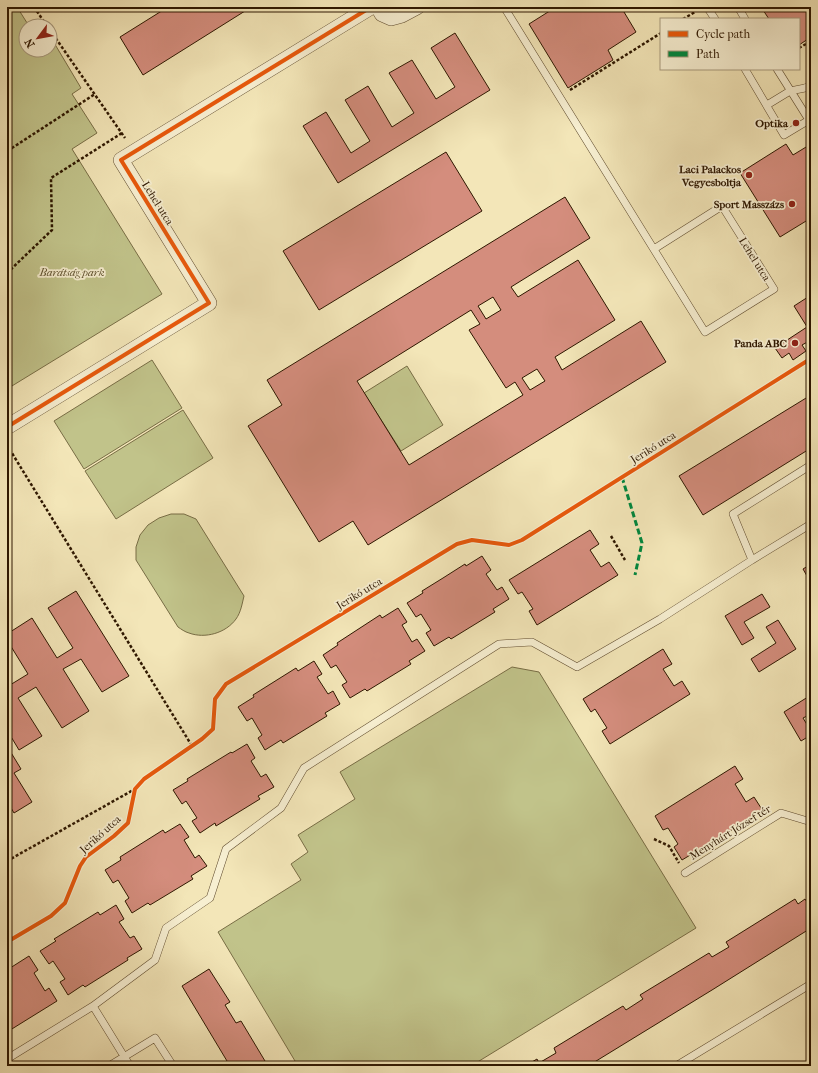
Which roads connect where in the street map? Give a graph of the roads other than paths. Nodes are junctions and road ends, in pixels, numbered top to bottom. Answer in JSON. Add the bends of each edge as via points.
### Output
{"nodes":[{"id":1,"x":371,"y":7,"type":"edge"},
{"id":2,"x":378,"y":7,"type":"edge"},
{"id":3,"x":417,"y":7,"type":"edge"},
{"id":4,"x":504,"y":7,"type":"edge"},
{"id":5,"x":707,"y":7,"type":"edge"},
{"id":6,"x":738,"y":7,"type":"edge"},
{"id":7,"x":713,"y":18,"type":"edge"},
{"id":8,"x":744,"y":18,"type":"edge"},
{"id":9,"x":747,"y":70,"type":"edge"},
{"id":10,"x":778,"y":70,"type":"edge"},
{"id":11,"x":811,"y":85,"type":"edge"},
{"id":12,"x":790,"y":91,"type":"junction"},
{"id":13,"x":767,"y":105,"type":"junction"},
{"id":14,"x":654,"y":248,"type":"junction"},
{"id":15,"x":7,"y":427,"type":"edge"},
{"id":16,"x":811,"y":465,"type":"edge"},
{"id":17,"x":811,"y":524,"type":"edge"},
{"id":18,"x":752,"y":560,"type":"junction"},
{"id":19,"x":811,"y":822,"type":"edge"},
{"id":20,"x":685,"y":873,"type":"dead end"},
{"id":21,"x":811,"y":984,"type":"edge"},
{"id":22,"x":93,"y":1006,"type":"junction"},
{"id":23,"x":124,"y":1057,"type":"junction"},
{"id":24,"x":7,"y":1059,"type":"edge"},
{"id":25,"x":109,"y":1066,"type":"edge"},
{"id":26,"x":130,"y":1066,"type":"edge"},
{"id":27,"x":173,"y":1066,"type":"edge"},
{"id":28,"x":676,"y":1066,"type":"edge"}],
"edges":[{"from":1,"to":15,"type":"street","name":"Lehel utca","via":[[121,160],[209,303]]},
{"from":2,"to":3,"type":"street","via":[[382,14],[391,18]]},
{"from":4,"to":14,"type":"lane","name":"Lehel utca"},
{"from":5,"to":7,"type":"lane"},
{"from":6,"to":8,"type":"lane"},
{"from":9,"to":13,"type":"lane"},
{"from":10,"to":12,"type":"lane"},
{"from":11,"to":12,"type":"lane"},
{"from":12,"to":13,"type":"lane"},
{"from":12,"to":13,"type":"lane","via":[[809,120],[784,135]]},
{"from":14,"to":14,"type":"lane","name":"Lehel utca","via":[[705,332],[774,289],[722,206]]},
{"from":16,"to":18,"type":"lane","via":[[733,514]]},
{"from":17,"to":18,"type":"lane"},
{"from":18,"to":22,"type":"lane","via":[[660,619],[577,667],[532,642],[499,644],[304,768],[282,808],[226,849],[210,898],[166,928],[155,960]]},
{"from":19,"to":20,"type":"lane","name":"Menyhárt József tér","via":[[781,813]]},
{"from":21,"to":28,"type":"lane"},
{"from":22,"to":23,"type":"lane"},
{"from":22,"to":24,"type":"lane"},
{"from":23,"to":25,"type":"lane"},
{"from":23,"to":26,"type":"lane"},
{"from":23,"to":27,"type":"lane","via":[[155,1038]]}]}
